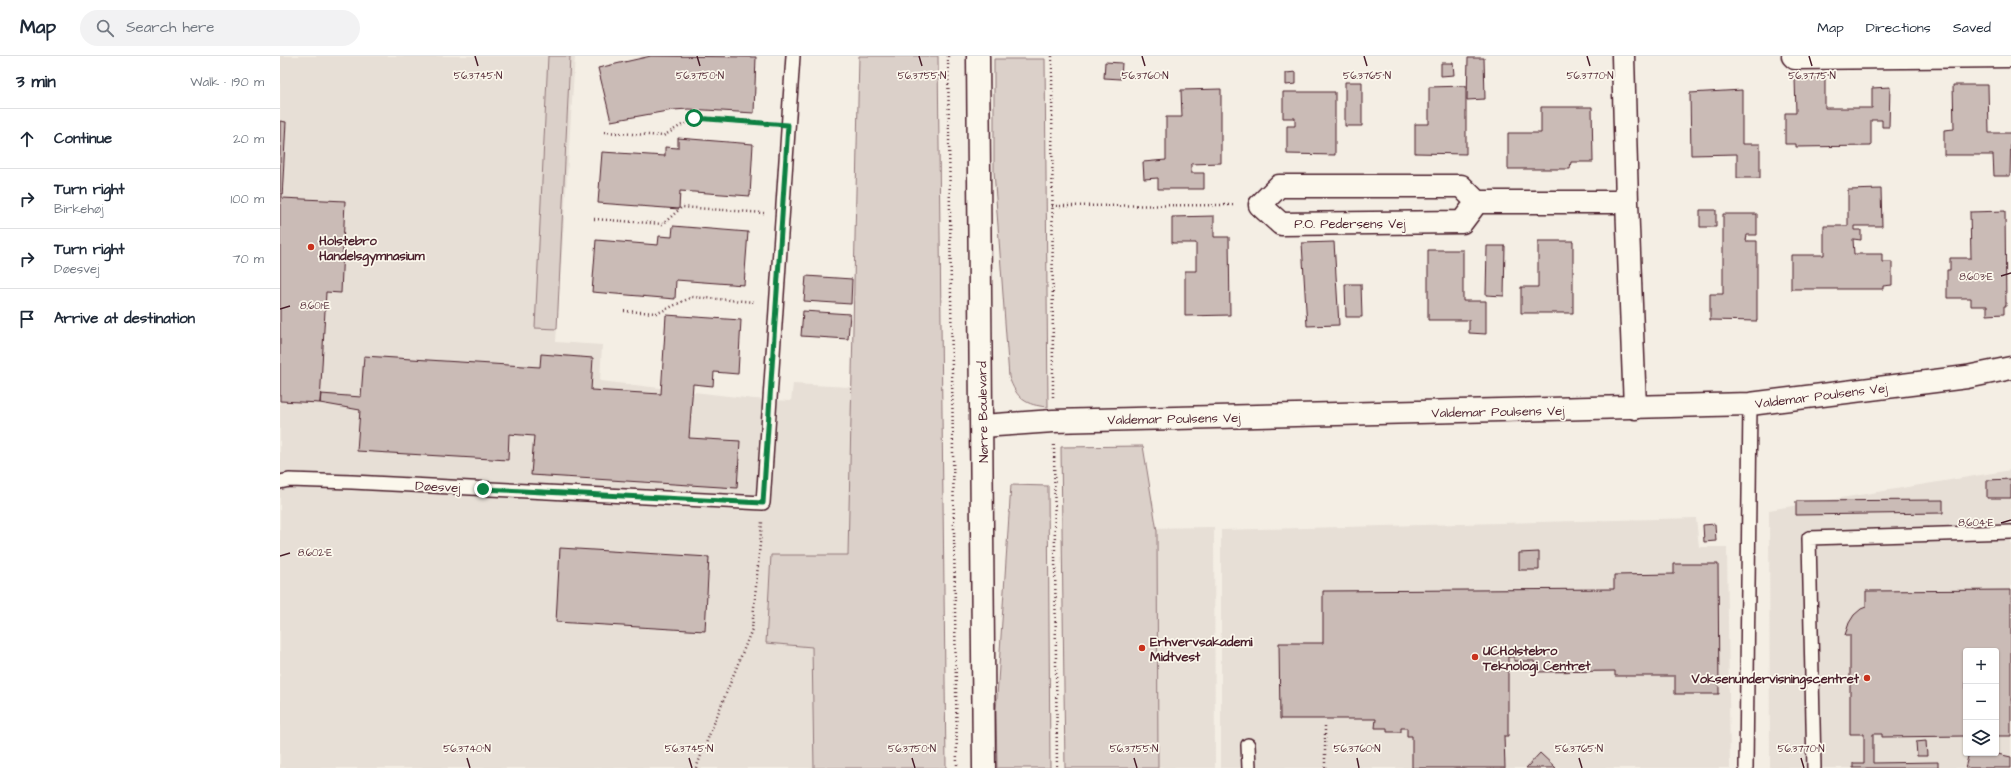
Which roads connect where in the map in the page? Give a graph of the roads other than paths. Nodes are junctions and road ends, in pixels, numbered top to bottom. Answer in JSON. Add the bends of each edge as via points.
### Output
{"nodes":[{"id":1,"x":793,"y":56,"type":"edge"},
{"id":2,"x":978,"y":56,"type":"edge"},
{"id":3,"x":1623,"y":56,"type":"edge"},
{"id":4,"x":1793,"y":56,"type":"edge"},
{"id":5,"x":2011,"y":56,"type":"edge"},
{"id":6,"x":1477,"y":202,"type":"junction"},
{"id":7,"x":1627,"y":202,"type":"junction"},
{"id":8,"x":2011,"y":368,"type":"edge"},
{"id":9,"x":1750,"y":404,"type":"junction"},
{"id":10,"x":1635,"y":408,"type":"junction"},
{"id":11,"x":982,"y":426,"type":"junction"},
{"id":12,"x":280,"y":482,"type":"edge"},
{"id":13,"x":2011,"y":532,"type":"edge"},
{"id":14,"x":1248,"y":745,"type":"dead end"},
{"id":15,"x":984,"y":768,"type":"edge"},
{"id":16,"x":1249,"y":768,"type":"edge"},
{"id":17,"x":1746,"y":768,"type":"edge"},
{"id":18,"x":1814,"y":768,"type":"edge"}],
"edges":[{"from":1,"to":12,"type":"lane","name":"Døesvej","via":[[763,503],[352,482]]},
{"from":2,"to":11,"type":"street","name":"Nørre Boulevard"},
{"from":3,"to":7,"type":"street"},
{"from":4,"to":5,"type":"street"},
{"from":6,"to":6,"type":"street","name":"P.O. Pedersens Vej","via":[[1461,186],[1279,186],[1260,205],[1281,224],[1462,222]]},
{"from":6,"to":7,"type":"street"},
{"from":7,"to":10,"type":"street"},
{"from":8,"to":9,"type":"street","name":"Valdemar Poulsens Vej","via":[[1968,377]]},
{"from":9,"to":10,"type":"street","name":"Valdemar Poulsens Vej"},
{"from":9,"to":17,"type":"lane"},
{"from":10,"to":11,"type":"street","name":"Valdemar Poulsens Vej","via":[[1053,421]]},
{"from":11,"to":15,"type":"street","name":"Nørre Boulevard"},
{"from":13,"to":18,"type":"lane","via":[[1809,538]]},
{"from":14,"to":16,"type":"lane"}]}
